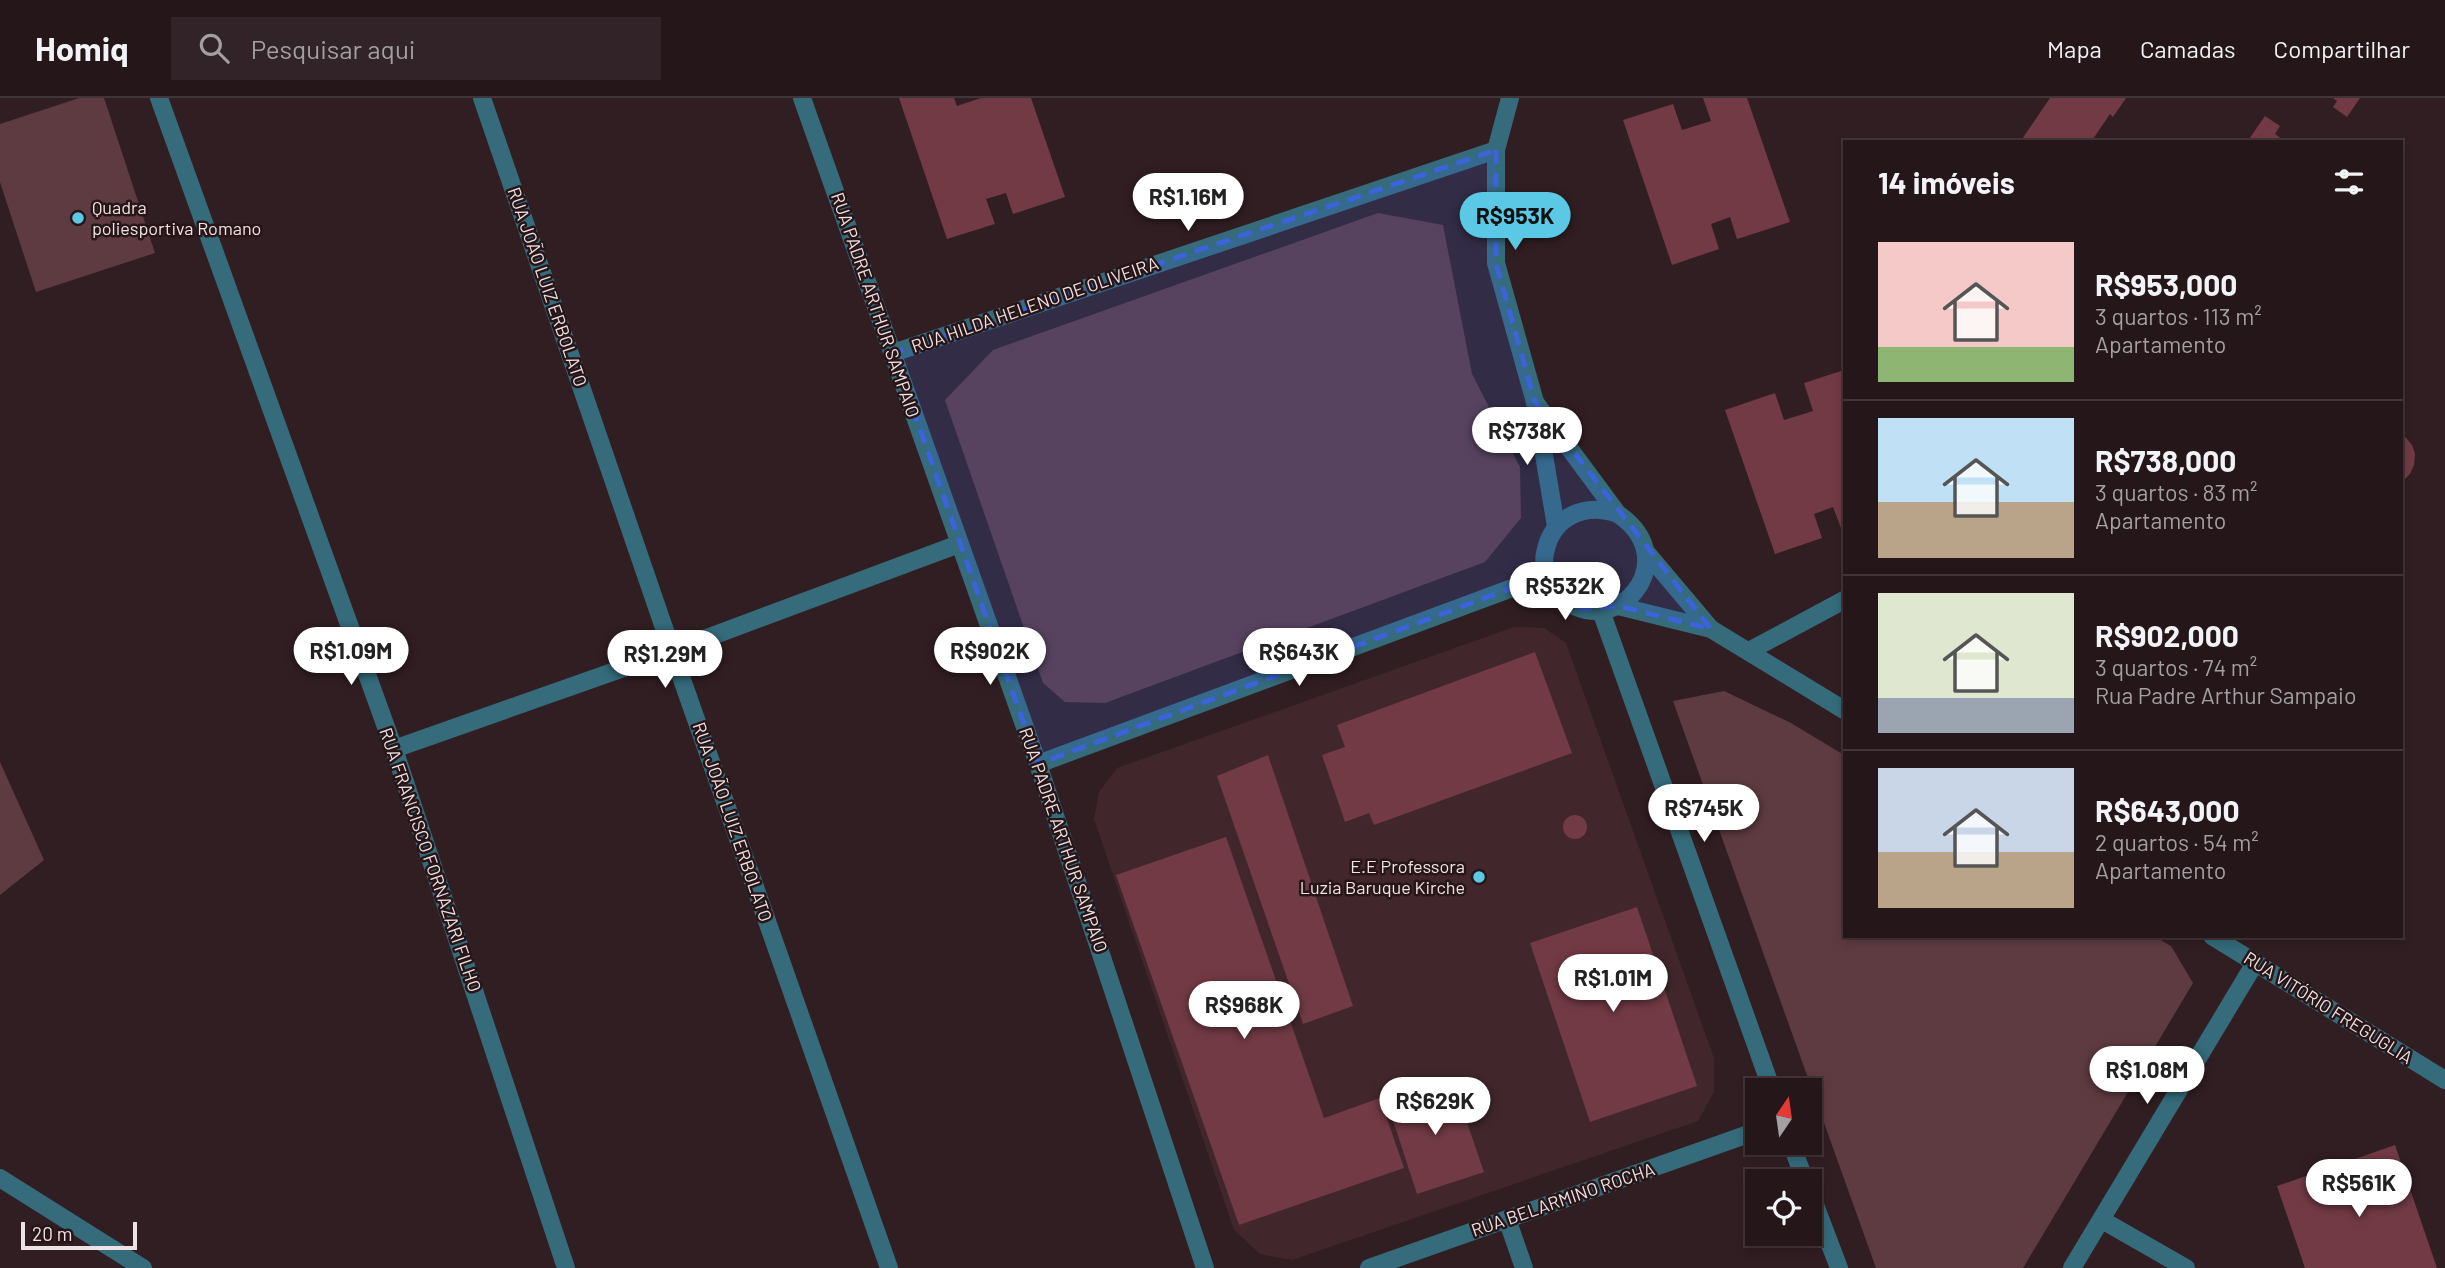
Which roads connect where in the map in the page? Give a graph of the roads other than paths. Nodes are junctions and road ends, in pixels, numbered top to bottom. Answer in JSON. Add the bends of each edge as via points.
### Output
{"nodes":[{"id":1,"x":159,"y":98,"type":"edge"},
{"id":2,"x":482,"y":98,"type":"edge"},
{"id":3,"x":802,"y":98,"type":"edge"},
{"id":4,"x":1510,"y":98,"type":"edge"},
{"id":5,"x":1496,"y":150,"type":"junction"},
{"id":6,"x":892,"y":353,"type":"junction"},
{"id":7,"x":1535,"y":402,"type":"junction"},
{"id":8,"x":1618,"y":513,"type":"junction"},
{"id":9,"x":1556,"y":526,"type":"junction"},
{"id":10,"x":960,"y":544,"type":"junction"},
{"id":11,"x":1646,"y":552,"type":"junction"},
{"id":12,"x":1547,"y":575,"type":"junction"},
{"id":13,"x":1843,"y":601,"type":"edge"},
{"id":14,"x":1609,"y":608,"type":"junction"},
{"id":15,"x":1711,"y":629,"type":"junction"},
{"id":16,"x":672,"y":651,"type":"junction"},
{"id":17,"x":1749,"y":651,"type":"junction"},
{"id":18,"x":1843,"y":708,"type":"edge"},
{"id":19,"x":394,"y":749,"type":"junction"},
{"id":20,"x":1038,"y":764,"type":"junction"},
{"id":21,"x":2215,"y":938,"type":"edge"},
{"id":22,"x":2255,"y":963,"type":"junction"},
{"id":23,"x":1768,"y":1078,"type":"edge"},
{"id":24,"x":2445,"y":1080,"type":"edge"},
{"id":25,"x":1745,"y":1135,"type":"edge"},
{"id":26,"x":0,"y":1178,"type":"edge"},
{"id":27,"x":1507,"y":1219,"type":"junction"},
{"id":28,"x":2102,"y":1220,"type":"junction"},
{"id":29,"x":1822,"y":1223,"type":"edge"},
{"id":30,"x":143,"y":1268,"type":"edge"},
{"id":31,"x":566,"y":1268,"type":"edge"},
{"id":32,"x":889,"y":1268,"type":"edge"},
{"id":33,"x":1205,"y":1268,"type":"edge"},
{"id":34,"x":1368,"y":1268,"type":"edge"},
{"id":35,"x":1524,"y":1268,"type":"edge"},
{"id":36,"x":1839,"y":1268,"type":"edge"},
{"id":37,"x":2072,"y":1268,"type":"edge"},
{"id":38,"x":2186,"y":1268,"type":"edge"}],
"edges":[{"from":1,"to":19,"type":"street","name":"RUA FRANCISCO FORNAZARI FILHO"},
{"from":2,"to":16,"type":"street","name":"RUA JOÃO LUIZ ERBOLATO"},
{"from":3,"to":6,"type":"street","name":"RUA PADRE ARTHUR SAMPAIO"},
{"from":4,"to":5,"type":"street"},
{"from":5,"to":6,"type":"street","name":"RUA HILDA HELENO DE OLIVEIRA"},
{"from":5,"to":7,"type":"street","via":[[1496,263]]},
{"from":6,"to":10,"type":"street","name":"RUA PADRE ARTHUR SAMPAIO"},
{"from":7,"to":8,"type":"street"},
{"from":7,"to":9,"type":"street"},
{"from":8,"to":9,"type":"street","via":[[1591,509]]},
{"from":8,"to":11,"type":"street","via":[[1641,536]]},
{"from":9,"to":12,"type":"street","via":[[1547,541]]},
{"from":10,"to":16,"type":"street"},
{"from":10,"to":20,"type":"street","name":"RUA PADRE ARTHUR SAMPAIO"},
{"from":11,"to":14,"type":"street","via":[[1641,583],[1631,597]]},
{"from":11,"to":15,"type":"street"},
{"from":12,"to":14,"type":"street","via":[[1567,602],[1583,609]]},
{"from":12,"to":20,"type":"street"},
{"from":13,"to":17,"type":"street"},
{"from":14,"to":15,"type":"street"},
{"from":14,"to":23,"type":"street"},
{"from":15,"to":17,"type":"street"},
{"from":16,"to":19,"type":"street"},
{"from":16,"to":32,"type":"street","name":"RUA JOÃO LUIZ ERBOLATO"},
{"from":17,"to":18,"type":"street"},
{"from":19,"to":31,"type":"street","name":"RUA FRANCISCO FORNAZARI FILHO"},
{"from":20,"to":33,"type":"street","name":"RUA PADRE ARTHUR SAMPAIO"},
{"from":21,"to":22,"type":"street","name":"RUA VITÓRIO FREGUGLIA"},
{"from":22,"to":24,"type":"street","name":"RUA VITÓRIO FREGUGLIA"},
{"from":22,"to":28,"type":"street"},
{"from":25,"to":27,"type":"street","name":"RUA BELARMINO ROCHA"},
{"from":26,"to":30,"type":"street"},
{"from":27,"to":34,"type":"street","name":"RUA BELARMINO ROCHA"},
{"from":27,"to":35,"type":"street"},
{"from":28,"to":37,"type":"street"},
{"from":28,"to":38,"type":"street"},
{"from":29,"to":36,"type":"street"}]}
